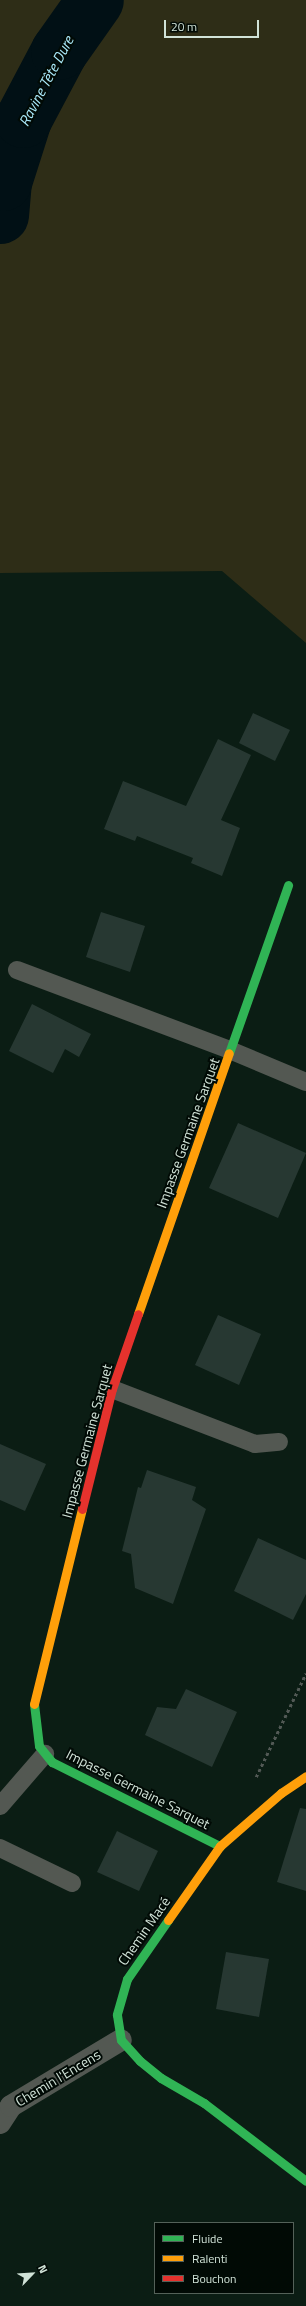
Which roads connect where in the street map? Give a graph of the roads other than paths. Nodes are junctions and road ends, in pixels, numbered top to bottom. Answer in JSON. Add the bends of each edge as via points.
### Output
{"nodes":[{"id":1,"x":288,"y":885,"type":"dead end"},
{"id":2,"x":17,"y":970,"type":"dead end"},
{"id":3,"x":232,"y":1051,"type":"junction"},
{"id":4,"x":306,"y":1082,"type":"edge"},
{"id":5,"x":112,"y":1390,"type":"junction"},
{"id":6,"x":279,"y":1442,"type":"dead end"},
{"id":7,"x":45,"y":1754,"type":"junction"},
{"id":8,"x":306,"y":1776,"type":"edge"},
{"id":9,"x":0,"y":1806,"type":"edge"},
{"id":10,"x":220,"y":1846,"type":"junction"},
{"id":11,"x":0,"y":1848,"type":"edge"},
{"id":12,"x":72,"y":1883,"type":"dead end"},
{"id":13,"x":121,"y":2040,"type":"junction"},
{"id":14,"x":4,"y":2110,"type":"edge"},
{"id":15,"x":306,"y":2182,"type":"edge"}],
"edges":[{"from":1,"to":3,"type":"street","name":"Impasse Germaine Sarquet"},
{"from":2,"to":3,"type":"lane"},
{"from":3,"to":4,"type":"lane"},
{"from":3,"to":5,"type":"street","name":"Impasse Germaine Sarquet"},
{"from":5,"to":6,"type":"lane","via":[[255,1444]]},
{"from":5,"to":7,"type":"street","name":"Impasse Germaine Sarquet","via":[[34,1709],[39,1746]]},
{"from":7,"to":9,"type":"lane"},
{"from":7,"to":10,"type":"street","name":"Impasse Germaine Sarquet","via":[[52,1762]]},
{"from":8,"to":10,"type":"street","name":"Chemin Macé","via":[[281,1793]]},
{"from":10,"to":13,"type":"street","name":"Chemin Macé","via":[[127,1979],[117,2015]]},
{"from":11,"to":12,"type":"lane"},
{"from":13,"to":14,"type":"street","name":"Chemin l'Encens"},
{"from":13,"to":15,"type":"street","via":[[156,2074],[204,2103]]}]}
